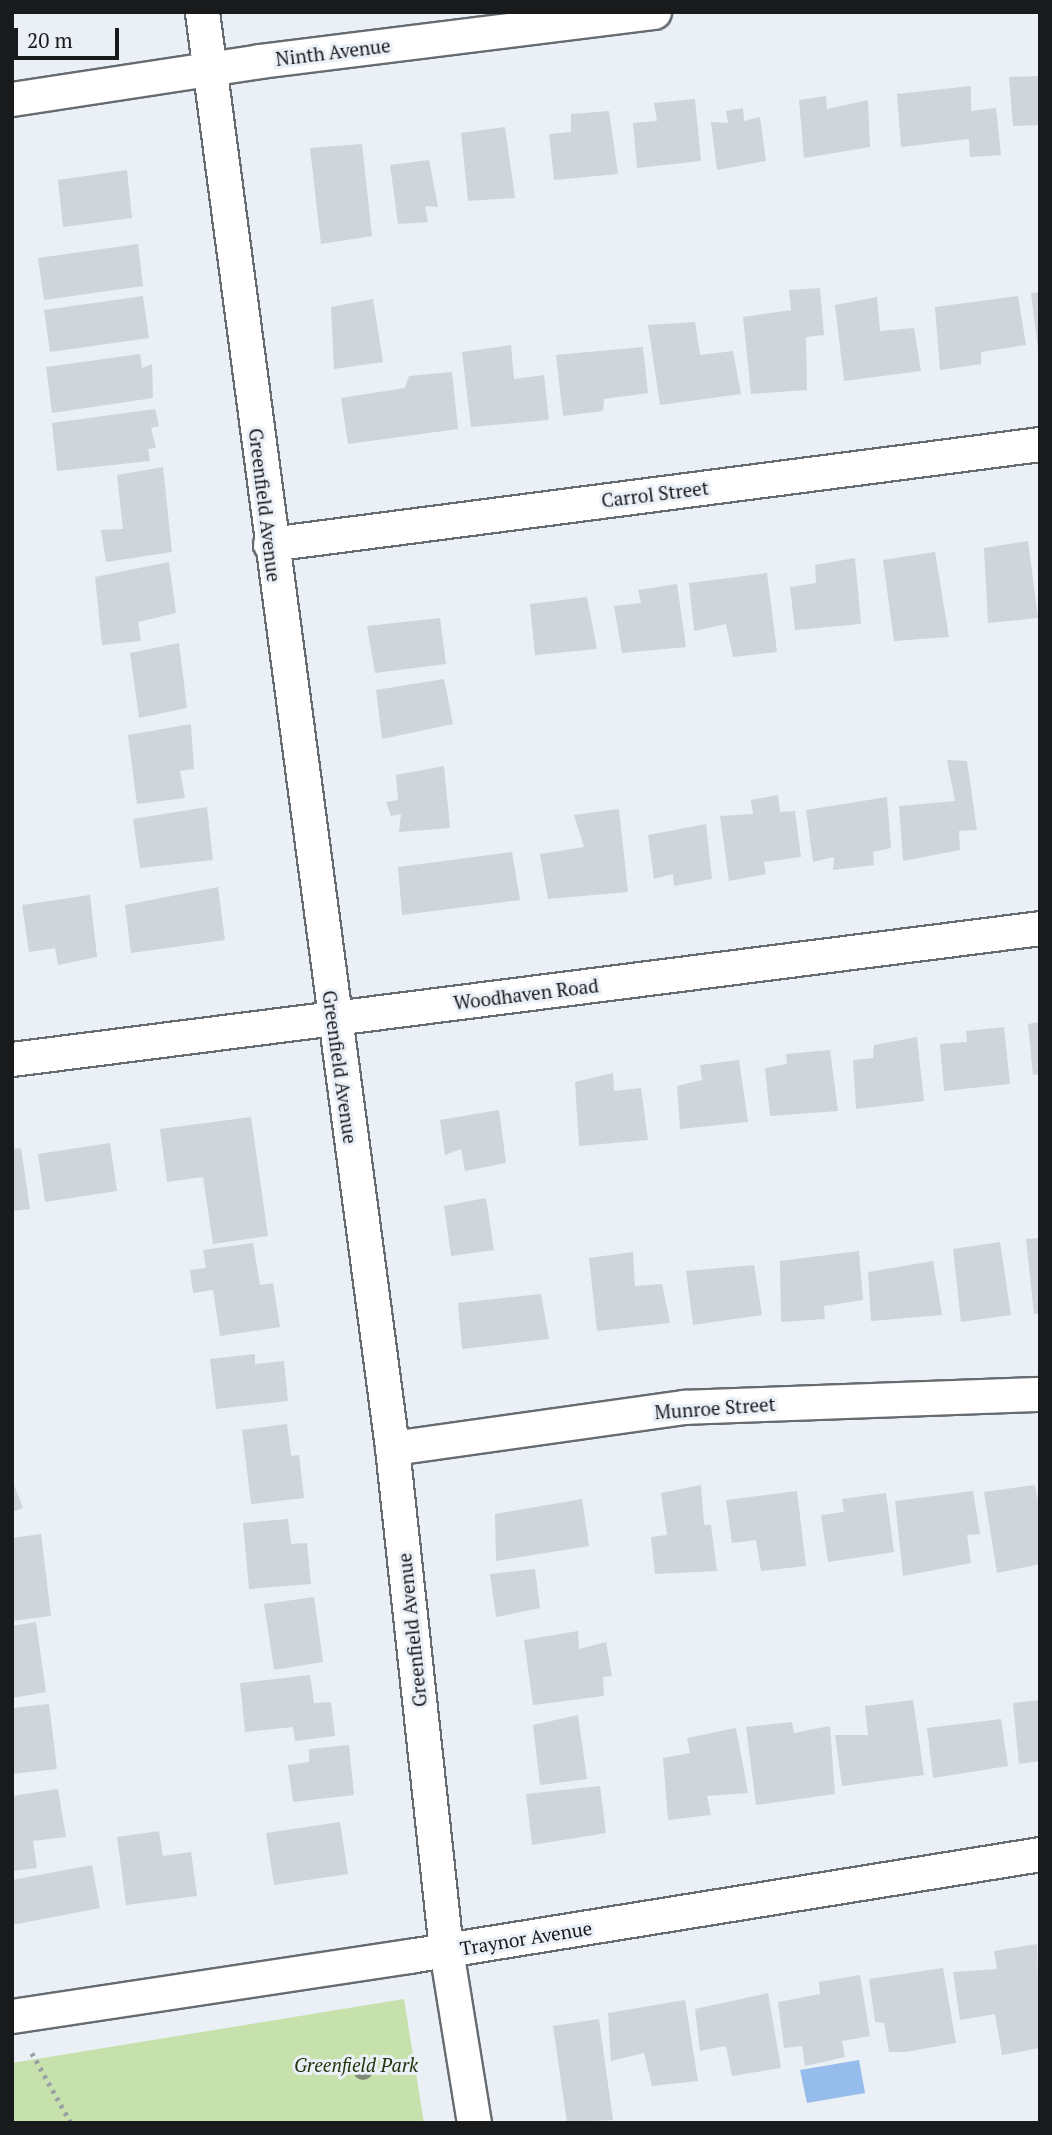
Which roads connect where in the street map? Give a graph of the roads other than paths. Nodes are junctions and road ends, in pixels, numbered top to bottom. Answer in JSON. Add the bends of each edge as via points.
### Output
{"nodes":[{"id":1,"x":202,"y":12,"type":"edge"},
{"id":2,"x":654,"y":12,"type":"edge"},
{"id":3,"x":209,"y":69,"type":"junction"},
{"id":4,"x":12,"y":99,"type":"edge"},
{"id":5,"x":1040,"y":444,"type":"edge"},
{"id":6,"x":270,"y":544,"type":"junction"},
{"id":7,"x":1040,"y":928,"type":"edge"},
{"id":8,"x":333,"y":1019,"type":"junction"},
{"id":9,"x":12,"y":1059,"type":"edge"},
{"id":10,"x":1040,"y":1394,"type":"edge"},
{"id":11,"x":392,"y":1448,"type":"junction"},
{"id":12,"x":1040,"y":1854,"type":"edge"},
{"id":13,"x":446,"y":1950,"type":"junction"},
{"id":14,"x":12,"y":2017,"type":"edge"},
{"id":15,"x":474,"y":2123,"type":"edge"}],
"edges":[{"from":1,"to":3,"type":"street","name":"Greenfield Avenue"},
{"from":2,"to":3,"type":"street","name":"Ninth Avenue"},
{"from":3,"to":4,"type":"street","name":"Ninth Avenue"},
{"from":3,"to":6,"type":"street","name":"Greenfield Avenue"},
{"from":5,"to":6,"type":"street","name":"Carrol Street"},
{"from":6,"to":8,"type":"street","name":"Greenfield Avenue"},
{"from":7,"to":8,"type":"street","name":"Woodhaven Road"},
{"from":8,"to":9,"type":"street","name":"Woodhaven Road"},
{"from":8,"to":11,"type":"street","name":"Greenfield Avenue"},
{"from":10,"to":11,"type":"street","name":"Munroe Street","via":[[684,1407]]},
{"from":11,"to":13,"type":"street","name":"Greenfield Avenue"},
{"from":12,"to":13,"type":"street","name":"Traynor Avenue"},
{"from":13,"to":14,"type":"street","name":"Traynor Avenue"},
{"from":13,"to":15,"type":"street","name":"Greenfield Avenue"}]}
